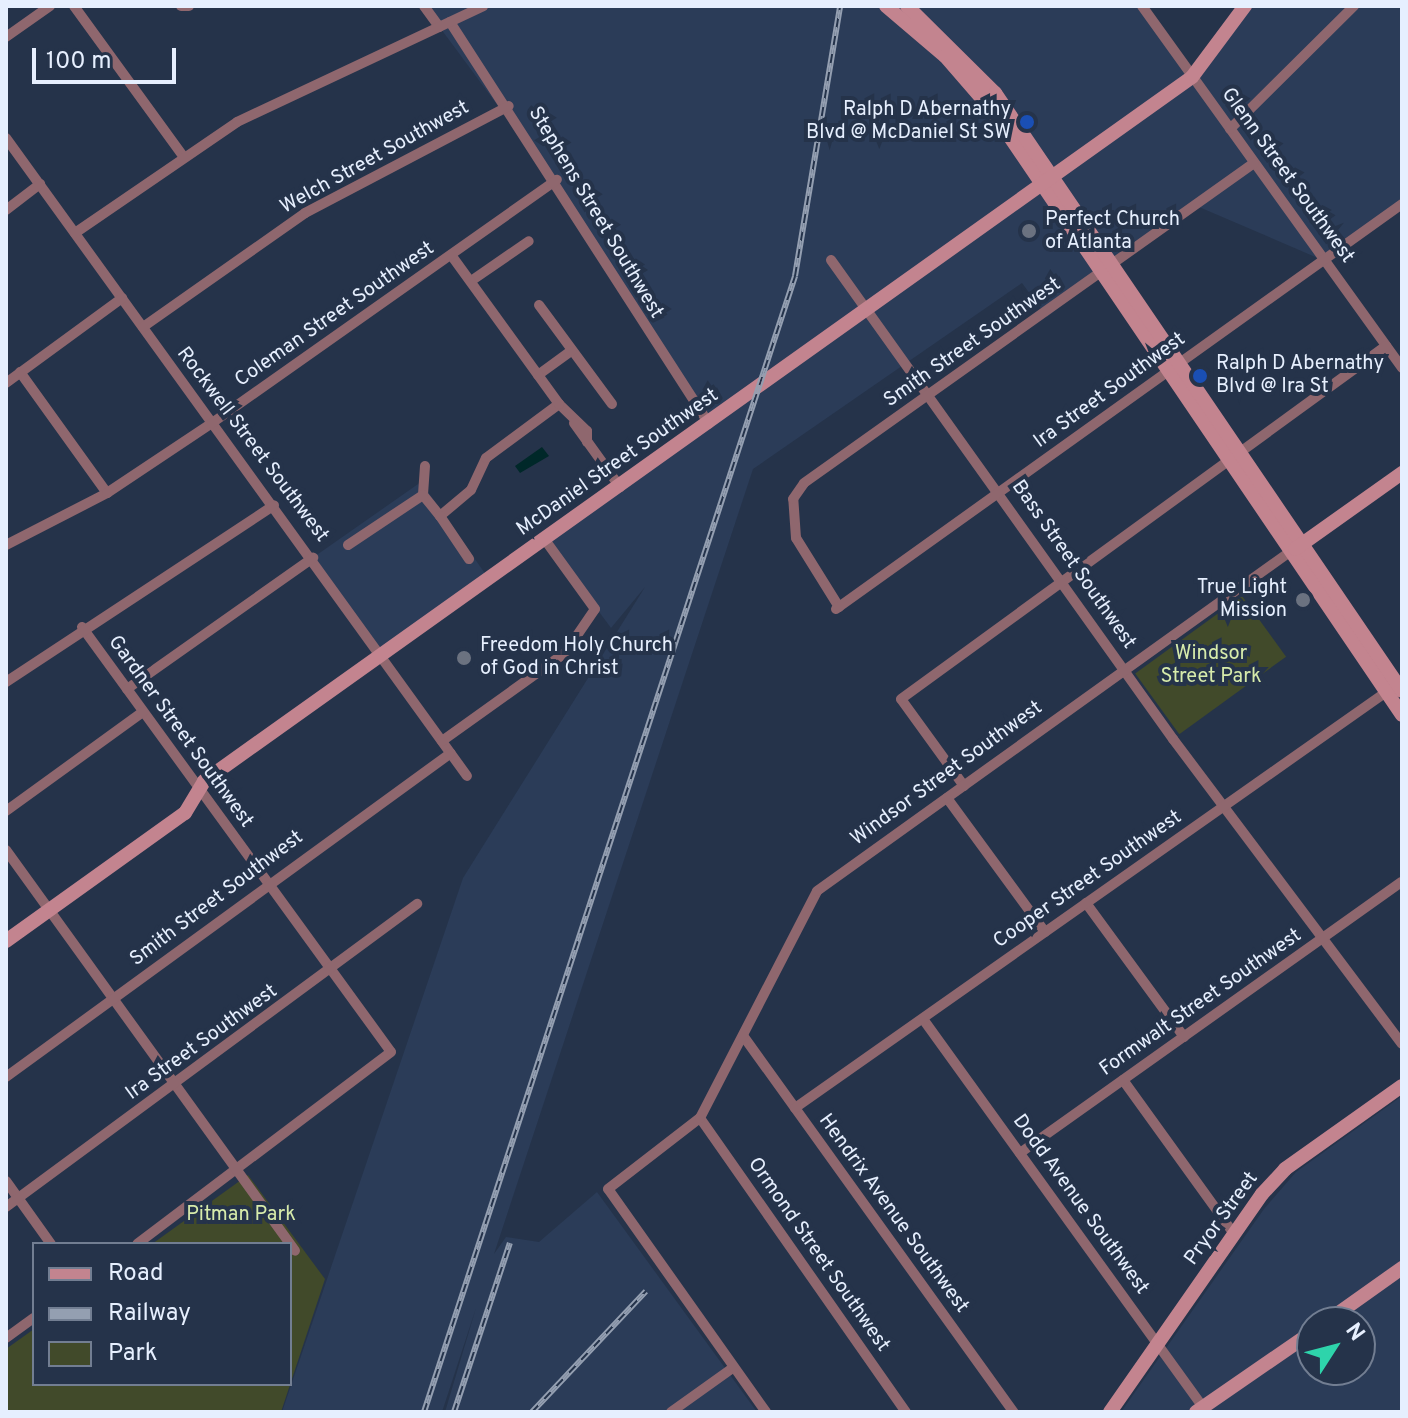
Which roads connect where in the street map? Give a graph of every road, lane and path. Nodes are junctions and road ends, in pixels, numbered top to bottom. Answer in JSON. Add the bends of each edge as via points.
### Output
{"nodes":[{"id":1,"x":50,"y":6,"type":"edge"},
{"id":2,"x":74,"y":6,"type":"edge"},
{"id":3,"x":181,"y":6,"type":"edge"},
{"id":4,"x":189,"y":6,"type":"edge"},
{"id":5,"x":424,"y":6,"type":"edge"},
{"id":6,"x":483,"y":6,"type":"edge"},
{"id":7,"x":886,"y":6,"type":"edge"},
{"id":8,"x":907,"y":6,"type":"edge"},
{"id":9,"x":1142,"y":6,"type":"edge"},
{"id":10,"x":1245,"y":6,"type":"edge"},
{"id":11,"x":1354,"y":6,"type":"edge"},
{"id":12,"x":450,"y":22,"type":"junction"},
{"id":13,"x":439,"y":27,"type":"junction"},
{"id":14,"x":6,"y":37,"type":"edge"},
{"id":15,"x":1192,"y":77,"type":"junction"},
{"id":16,"x":509,"y":106,"type":"junction"},
{"id":17,"x":1230,"y":129,"type":"junction"},
{"id":18,"x":6,"y":138,"type":"edge"},
{"id":19,"x":183,"y":156,"type":"junction"},
{"id":20,"x":1254,"y":163,"type":"junction"},
{"id":21,"x":1046,"y":179,"type":"junction"},
{"id":22,"x":557,"y":180,"type":"junction"},
{"id":23,"x":40,"y":184,"type":"junction"},
{"id":24,"x":1402,"y":204,"type":"edge"},
{"id":25,"x":6,"y":210,"type":"edge"},
{"id":26,"x":75,"y":233,"type":"junction"},
{"id":27,"x":529,"y":241,"type":"dead end"},
{"id":28,"x":451,"y":255,"type":"junction"},
{"id":29,"x":1324,"y":259,"type":"junction"},
{"id":30,"x":831,"y":260,"type":"dead end"},
{"id":31,"x":1107,"y":270,"type":"junction"},
{"id":32,"x":471,"y":281,"type":"junction"},
{"id":33,"x":122,"y":298,"type":"junction"},
{"id":34,"x":539,"y":305,"type":"dead end"},
{"id":35,"x":869,"y":309,"type":"junction"},
{"id":36,"x":143,"y":327,"type":"junction"},
{"id":37,"x":1386,"y":346,"type":"junction"},
{"id":38,"x":571,"y":351,"type":"junction"},
{"id":39,"x":1173,"y":367,"type":"junction"},
{"id":40,"x":1402,"y":368,"type":"edge"},
{"id":41,"x":20,"y":372,"type":"junction"},
{"id":42,"x":538,"y":375,"type":"junction"},
{"id":43,"x":6,"y":383,"type":"edge"},
{"id":44,"x":932,"y":395,"type":"junction"},
{"id":45,"x":559,"y":404,"type":"junction"},
{"id":46,"x":612,"y":404,"type":"dead end"},
{"id":47,"x":212,"y":423,"type":"junction"},
{"id":48,"x":709,"y":424,"type":"junction"},
{"id":49,"x":1234,"y":457,"type":"junction"},
{"id":50,"x":425,"y":466,"type":"dead end"},
{"id":51,"x":1402,"y":473,"type":"edge"},
{"id":52,"x":620,"y":487,"type":"junction"},
{"id":53,"x":107,"y":493,"type":"junction"},
{"id":54,"x":1001,"y":493,"type":"junction"},
{"id":55,"x":423,"y":495,"type":"junction"},
{"id":56,"x":274,"y":505,"type":"junction"},
{"id":57,"x":440,"y":516,"type":"junction"},
{"id":58,"x":545,"y":540,"type":"junction"},
{"id":59,"x":6,"y":545,"type":"edge"},
{"id":60,"x":348,"y":545,"type":"dead end"},
{"id":61,"x":1297,"y":547,"type":"junction"},
{"id":62,"x":313,"y":558,"type":"junction"},
{"id":63,"x":469,"y":559,"type":"dead end"},
{"id":64,"x":1064,"y":583,"type":"junction"},
{"id":65,"x":837,"y":608,"type":"joint"},
{"id":66,"x":82,"y":627,"type":"junction"},
{"id":67,"x":384,"y":653,"type":"junction"},
{"id":68,"x":1126,"y":671,"type":"junction"},
{"id":69,"x":6,"y":682,"type":"edge"},
{"id":70,"x":1397,"y":687,"type":"edge"},
{"id":71,"x":127,"y":689,"type":"junction"},
{"id":72,"x":143,"y":712,"type":"junction"},
{"id":73,"x":1402,"y":715,"type":"edge"},
{"id":74,"x":442,"y":741,"type":"junction"},
{"id":75,"x":451,"y":753,"type":"junction"},
{"id":76,"x":467,"y":776,"type":"dead end"},
{"id":77,"x":964,"y":786,"type":"junction"},
{"id":78,"x":199,"y":789,"type":"junction"},
{"id":79,"x":947,"y":798,"type":"junction"},
{"id":80,"x":1222,"y":807,"type":"junction"},
{"id":81,"x":6,"y":811,"type":"edge"},
{"id":82,"x":6,"y":850,"type":"edge"},
{"id":83,"x":268,"y":882,"type":"junction"},
{"id":84,"x":1402,"y":882,"type":"edge"},
{"id":85,"x":1086,"y":903,"type":"junction"},
{"id":86,"x":417,"y":904,"type":"dead end"},
{"id":87,"x":49,"y":910,"type":"junction"},
{"id":88,"x":1045,"y":932,"type":"junction"},
{"id":89,"x":1324,"y":938,"type":"junction"},
{"id":90,"x":6,"y":941,"type":"edge"},
{"id":91,"x":332,"y":970,"type":"junction"},
{"id":92,"x":115,"y":999,"type":"junction"},
{"id":93,"x":923,"y":1019,"type":"junction"},
{"id":94,"x":744,"y":1037,"type":"junction"},
{"id":95,"x":1184,"y":1037,"type":"junction"},
{"id":96,"x":1402,"y":1044,"type":"edge"},
{"id":97,"x":6,"y":1077,"type":"edge"},
{"id":98,"x":1123,"y":1080,"type":"junction"},
{"id":99,"x":176,"y":1085,"type":"junction"},
{"id":100,"x":1402,"y":1086,"type":"edge"},
{"id":101,"x":795,"y":1108,"type":"junction"},
{"id":102,"x":700,"y":1118,"type":"junction"},
{"id":103,"x":1020,"y":1153,"type":"junction"},
{"id":104,"x":237,"y":1171,"type":"junction"},
{"id":105,"x":6,"y":1181,"type":"edge"},
{"id":106,"x":18,"y":1198,"type":"junction"},
{"id":107,"x":6,"y":1207,"type":"edge"},
{"id":108,"x":1234,"y":1234,"type":"junction"},
{"id":109,"x":50,"y":1242,"type":"edge"},
{"id":110,"x":140,"y":1242,"type":"edge"},
{"id":111,"x":288,"y":1242,"type":"edge"},
{"id":112,"x":292,"y":1247,"type":"edge"},
{"id":113,"x":295,"y":1251,"type":"dead end"},
{"id":114,"x":1402,"y":1268,"type":"edge"},
{"id":115,"x":1349,"y":1306,"type":"edge"},
{"id":116,"x":32,"y":1319,"type":"edge"},
{"id":117,"x":6,"y":1338,"type":"edge"},
{"id":118,"x":1296,"y":1343,"type":"edge"},
{"id":119,"x":1157,"y":1344,"type":"junction"},
{"id":120,"x":734,"y":1367,"type":"junction"},
{"id":121,"x":1202,"y":1411,"type":"edge"},
{"id":122,"x":671,"y":1412,"type":"edge"},
{"id":123,"x":766,"y":1412,"type":"edge"},
{"id":124,"x":906,"y":1412,"type":"edge"},
{"id":125,"x":1013,"y":1412,"type":"edge"},
{"id":126,"x":1110,"y":1412,"type":"edge"}],
"edges":[{"from":1,"to":14,"type":"street"},
{"from":2,"to":19,"type":"street"},
{"from":3,"to":4,"type":"street"},
{"from":5,"to":13,"type":"street"},
{"from":6,"to":12,"type":"street"},
{"from":7,"to":21,"type":"main road","via":[[961,73]]},
{"from":8,"to":21,"type":"main road","via":[[995,93]]},
{"from":9,"to":15,"type":"street","name":"Glenn Street Southwest"},
{"from":10,"to":15,"type":"main road","name":"McDaniel Street Southwest"},
{"from":11,"to":17,"type":"street"},
{"from":12,"to":13,"type":"street"},
{"from":12,"to":16,"type":"street","name":"Stephens Street Southwest"},
{"from":13,"to":19,"type":"street","via":[[237,122]]},
{"from":15,"to":17,"type":"street","name":"Glenn Street Southwest"},
{"from":15,"to":21,"type":"main road","name":"McDaniel Street Southwest"},
{"from":16,"to":22,"type":"street","name":"Stephens Street Southwest"},
{"from":16,"to":36,"type":"street","name":"Welch Street Southwest","via":[[305,213]]},
{"from":17,"to":20,"type":"street","name":"Glenn Street Southwest"},
{"from":18,"to":23,"type":"street","name":"Rockwell Street Southwest"},
{"from":19,"to":26,"type":"street"},
{"from":20,"to":29,"type":"street","name":"Glenn Street Southwest"},
{"from":20,"to":31,"type":"street","name":"Smith Street Southwest"},
{"from":21,"to":31,"type":"main road"},
{"from":21,"to":35,"type":"main road","name":"McDaniel Street Southwest"},
{"from":22,"to":28,"type":"street","name":"Coleman Street Southwest"},
{"from":22,"to":48,"type":"street","name":"Stephens Street Southwest","via":[[615,285]]},
{"from":23,"to":25,"type":"street"},
{"from":23,"to":26,"type":"street","name":"Rockwell Street Southwest"},
{"from":24,"to":29,"type":"street","name":"Ira Street Southwest"},
{"from":26,"to":33,"type":"street","name":"Rockwell Street Southwest"},
{"from":27,"to":32,"type":"street"},
{"from":28,"to":32,"type":"street"},
{"from":28,"to":47,"type":"street","name":"Coleman Street Southwest"},
{"from":29,"to":37,"type":"street","name":"Glenn Street Southwest"},
{"from":29,"to":39,"type":"street","name":"Ira Street Southwest"},
{"from":30,"to":35,"type":"street","name":"Bass Street Southwest"},
{"from":31,"to":39,"type":"main road"},
{"from":31,"to":44,"type":"street","name":"Smith Street Southwest"},
{"from":32,"to":42,"type":"street"},
{"from":33,"to":36,"type":"street","name":"Rockwell Street Southwest"},
{"from":33,"to":41,"type":"street"},
{"from":34,"to":38,"type":"street"},
{"from":35,"to":44,"type":"street","name":"Bass Street Southwest"},
{"from":35,"to":48,"type":"main road","name":"McDaniel Street Southwest"},
{"from":36,"to":47,"type":"street","name":"Rockwell Street Southwest"},
{"from":37,"to":40,"type":"street","name":"Glenn Street Southwest"},
{"from":37,"to":49,"type":"street"},
{"from":38,"to":42,"type":"street"},
{"from":38,"to":46,"type":"street"},
{"from":39,"to":49,"type":"main road"},
{"from":39,"to":54,"type":"street","name":"Ira Street Southwest"},
{"from":41,"to":43,"type":"street"},
{"from":41,"to":53,"type":"street"},
{"from":42,"to":45,"type":"street"},
{"from":44,"to":54,"type":"street","name":"Bass Street Southwest"},
{"from":44,"to":65,"type":"street","name":"Smith Street Southwest","via":[[804,483],[793,499],[803,558]]},
{"from":45,"to":52,"type":"street"},
{"from":45,"to":57,"type":"street","via":[[486,458],[471,490]]},
{"from":47,"to":53,"type":"street","name":"Coleman Street Southwest"},
{"from":47,"to":56,"type":"street","name":"Rockwell Street Southwest"},
{"from":48,"to":52,"type":"main road","name":"McDaniel Street Southwest"},
{"from":49,"to":61,"type":"main road"},
{"from":49,"to":64,"type":"street"},
{"from":50,"to":55,"type":"street"},
{"from":51,"to":61,"type":"main road","name":"Windsor Street Southwest"},
{"from":52,"to":58,"type":"main road","name":"McDaniel Street Southwest"},
{"from":53,"to":59,"type":"street","name":"Coleman Street Southwest"},
{"from":54,"to":64,"type":"street","name":"Bass Street Southwest"},
{"from":54,"to":65,"type":"street","name":"Ira Street Southwest"},
{"from":55,"to":57,"type":"street"},
{"from":55,"to":60,"type":"street"},
{"from":56,"to":62,"type":"street","name":"Rockwell Street Southwest"},
{"from":56,"to":66,"type":"street","via":[[166,581]]},
{"from":57,"to":63,"type":"street"},
{"from":58,"to":67,"type":"main road","name":"McDaniel Street Southwest"},
{"from":58,"to":74,"type":"street","via":[[595,609],[565,653]]},
{"from":61,"to":68,"type":"street","name":"Windsor Street Southwest"},
{"from":61,"to":70,"type":"main road"},
{"from":62,"to":67,"type":"street","name":"Rockwell Street Southwest"},
{"from":62,"to":71,"type":"street"},
{"from":64,"to":68,"type":"street","name":"Bass Street Southwest"},
{"from":64,"to":77,"type":"street","via":[[901,699]]},
{"from":66,"to":69,"type":"street"},
{"from":66,"to":71,"type":"street","name":"Gardner Street Southwest"},
{"from":67,"to":74,"type":"street","name":"Rockwell Street Southwest"},
{"from":67,"to":78,"type":"main road","name":"McDaniel Street Southwest"},
{"from":68,"to":77,"type":"street","name":"Windsor Street Southwest"},
{"from":68,"to":80,"type":"street","name":"Bass Street Southwest"},
{"from":70,"to":73,"type":"main road"},
{"from":70,"to":80,"type":"street","name":"Cooper Street Southwest"},
{"from":71,"to":72,"type":"street","name":"Gardner Street Southwest"},
{"from":72,"to":78,"type":"street","name":"Gardner Street Southwest"},
{"from":72,"to":81,"type":"street"},
{"from":74,"to":75,"type":"street","name":"Rockwell Street Southwest"},
{"from":75,"to":76,"type":"street","name":"Rockwell Street Southwest"},
{"from":75,"to":83,"type":"street","name":"Smith Street Southwest"},
{"from":77,"to":79,"type":"street","name":"Windsor Street Southwest"},
{"from":78,"to":83,"type":"street","name":"Gardner Street Southwest"},
{"from":78,"to":87,"type":"main road","name":"McDaniel Street Southwest","via":[[185,813]]},
{"from":79,"to":88,"type":"street"},
{"from":79,"to":94,"type":"street","name":"Windsor Street Southwest","via":[[817,891]]},
{"from":80,"to":85,"type":"street","name":"Cooper Street Southwest"},
{"from":80,"to":89,"type":"street","name":"Bass Street Southwest"},
{"from":82,"to":87,"type":"street"},
{"from":83,"to":91,"type":"street","name":"Gardner Street Southwest"},
{"from":83,"to":92,"type":"street","name":"Smith Street Southwest"},
{"from":84,"to":89,"type":"street","name":"Formwalt Street Southwest"},
{"from":85,"to":88,"type":"street","name":"Cooper Street Southwest"},
{"from":85,"to":95,"type":"street"},
{"from":86,"to":91,"type":"street","name":"Ira Street Southwest"},
{"from":87,"to":90,"type":"main road","name":"McDaniel Street Southwest"},
{"from":87,"to":92,"type":"street"},
{"from":88,"to":93,"type":"street","name":"Cooper Street Southwest"},
{"from":89,"to":95,"type":"street","name":"Formwalt Street Southwest"},
{"from":89,"to":96,"type":"street","name":"Bass Street Southwest"},
{"from":91,"to":99,"type":"street","name":"Ira Street Southwest"},
{"from":91,"to":104,"type":"street","name":"Gardner Street Southwest","via":[[391,1052]]},
{"from":92,"to":97,"type":"street","name":"Smith Street Southwest"},
{"from":92,"to":99,"type":"street"},
{"from":93,"to":101,"type":"street","name":"Cooper Street Southwest"},
{"from":93,"to":103,"type":"street","name":"Dodd Avenue Southwest"},
{"from":94,"to":101,"type":"street","name":"Hendrix Avenue Southwest"},
{"from":94,"to":102,"type":"street","name":"Windsor Street Southwest"},
{"from":95,"to":98,"type":"street","name":"Formwalt Street Southwest"},
{"from":98,"to":103,"type":"street","name":"Formwalt Street Southwest"},
{"from":98,"to":108,"type":"street"},
{"from":99,"to":104,"type":"street"},
{"from":99,"to":106,"type":"street","name":"Ira Street Southwest"},
{"from":100,"to":108,"type":"main road","name":"Pryor Street","via":[[1285,1169]]},
{"from":101,"to":125,"type":"street","name":"Hendrix Avenue Southwest"},
{"from":102,"to":120,"type":"street","name":"Windsor Street Southwest","via":[[608,1189]]},
{"from":102,"to":124,"type":"street","name":"Ormond Street Southwest"},
{"from":103,"to":119,"type":"street","name":"Dodd Avenue Southwest"},
{"from":104,"to":110,"type":"street"},
{"from":104,"to":111,"type":"street"},
{"from":105,"to":106,"type":"street"},
{"from":106,"to":107,"type":"street","name":"Ira Street Southwest"},
{"from":106,"to":109,"type":"street"},
{"from":108,"to":119,"type":"main road","name":"Pryor Street"},
{"from":112,"to":113,"type":"street"},
{"from":114,"to":115,"type":"main road"},
{"from":116,"to":117,"type":"street"},
{"from":118,"to":121,"type":"main road"},
{"from":119,"to":121,"type":"street","name":"Dodd Avenue Southwest"},
{"from":119,"to":126,"type":"main road","name":"Pryor Street"},
{"from":120,"to":122,"type":"street"},
{"from":120,"to":123,"type":"street"}]}
